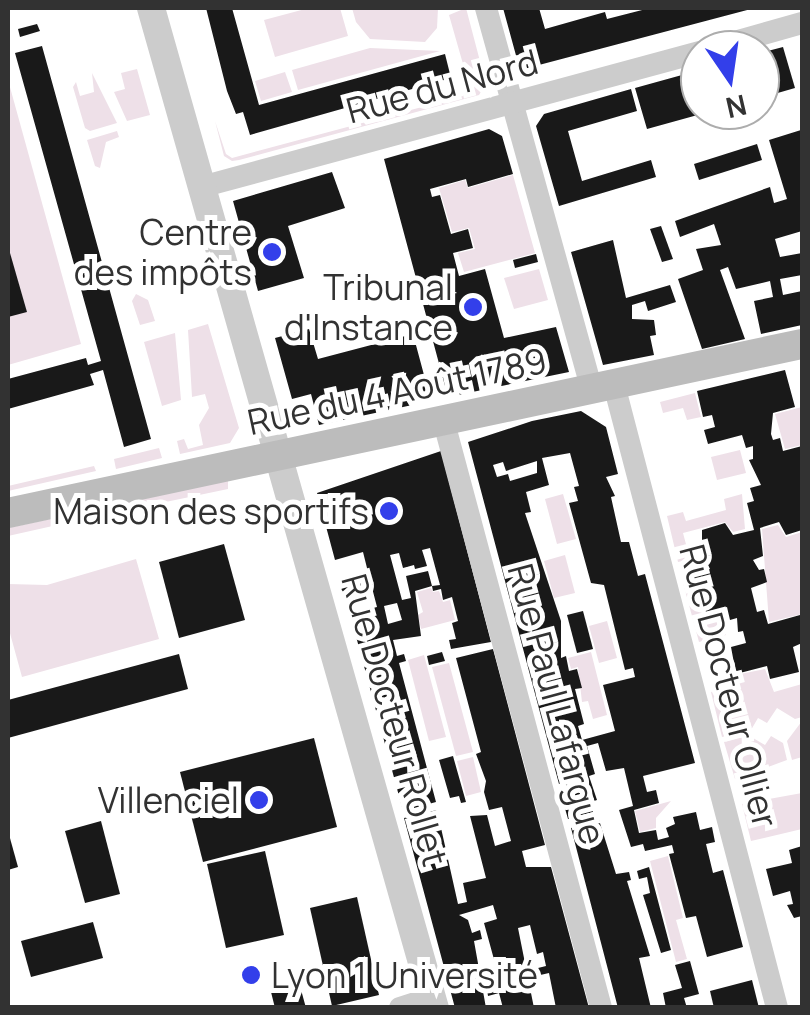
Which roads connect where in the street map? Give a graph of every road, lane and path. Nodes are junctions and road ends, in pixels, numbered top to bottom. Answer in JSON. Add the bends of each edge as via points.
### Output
{"nodes":[{"id":1,"x":151,"y":8,"type":"edge"},
{"id":2,"x":486,"y":8,"type":"edge"},
{"id":3,"x":802,"y":23,"type":"edge"},
{"id":4,"x":777,"y":30,"type":"edge"},
{"id":5,"x":680,"y":57,"type":"edge"},
{"id":6,"x":513,"y":104,"type":"junction"},
{"id":7,"x":201,"y":187,"type":"junction"},
{"id":8,"x":802,"y":344,"type":"edge"},
{"id":9,"x":602,"y":384,"type":"junction"},
{"id":10,"x":443,"y":419,"type":"junction"},
{"id":11,"x":281,"y":454,"type":"junction"},
{"id":12,"x":8,"y":513,"type":"edge"},
{"id":13,"x":434,"y":1002,"type":"edge"},
{"id":14,"x":400,"y":1008,"type":"edge"},
{"id":15,"x":601,"y":1008,"type":"edge"},
{"id":16,"x":777,"y":1008,"type":"edge"}],
"edges":[{"from":1,"to":7,"type":"street","name":"Rue Docteur Rollet"},
{"from":2,"to":6,"type":"street","name":"Rue Docteur Ollier"},
{"from":3,"to":4,"type":"street","name":"Rue du Nord"},
{"from":5,"to":6,"type":"street","name":"Rue du Nord"},
{"from":6,"to":7,"type":"street","name":"Rue du Nord"},
{"from":6,"to":9,"type":"street","name":"Rue Docteur Ollier"},
{"from":7,"to":11,"type":"street","name":"Rue Docteur Rollet"},
{"from":8,"to":9,"type":"main road","name":"Rue du 4 Août 1789"},
{"from":9,"to":10,"type":"main road","name":"Rue du 4 Août 1789"},
{"from":9,"to":16,"type":"street","name":"Rue Docteur Ollier"},
{"from":10,"to":11,"type":"main road","name":"Rue du 4 Août 1789"},
{"from":10,"to":15,"type":"street","name":"Rue Paul Lafargue"},
{"from":11,"to":12,"type":"main road","name":"Rue du 4 Août 1789"},
{"from":11,"to":13,"type":"street","name":"Rue Docteur Rollet"},
{"from":13,"to":14,"type":"street"}]}
